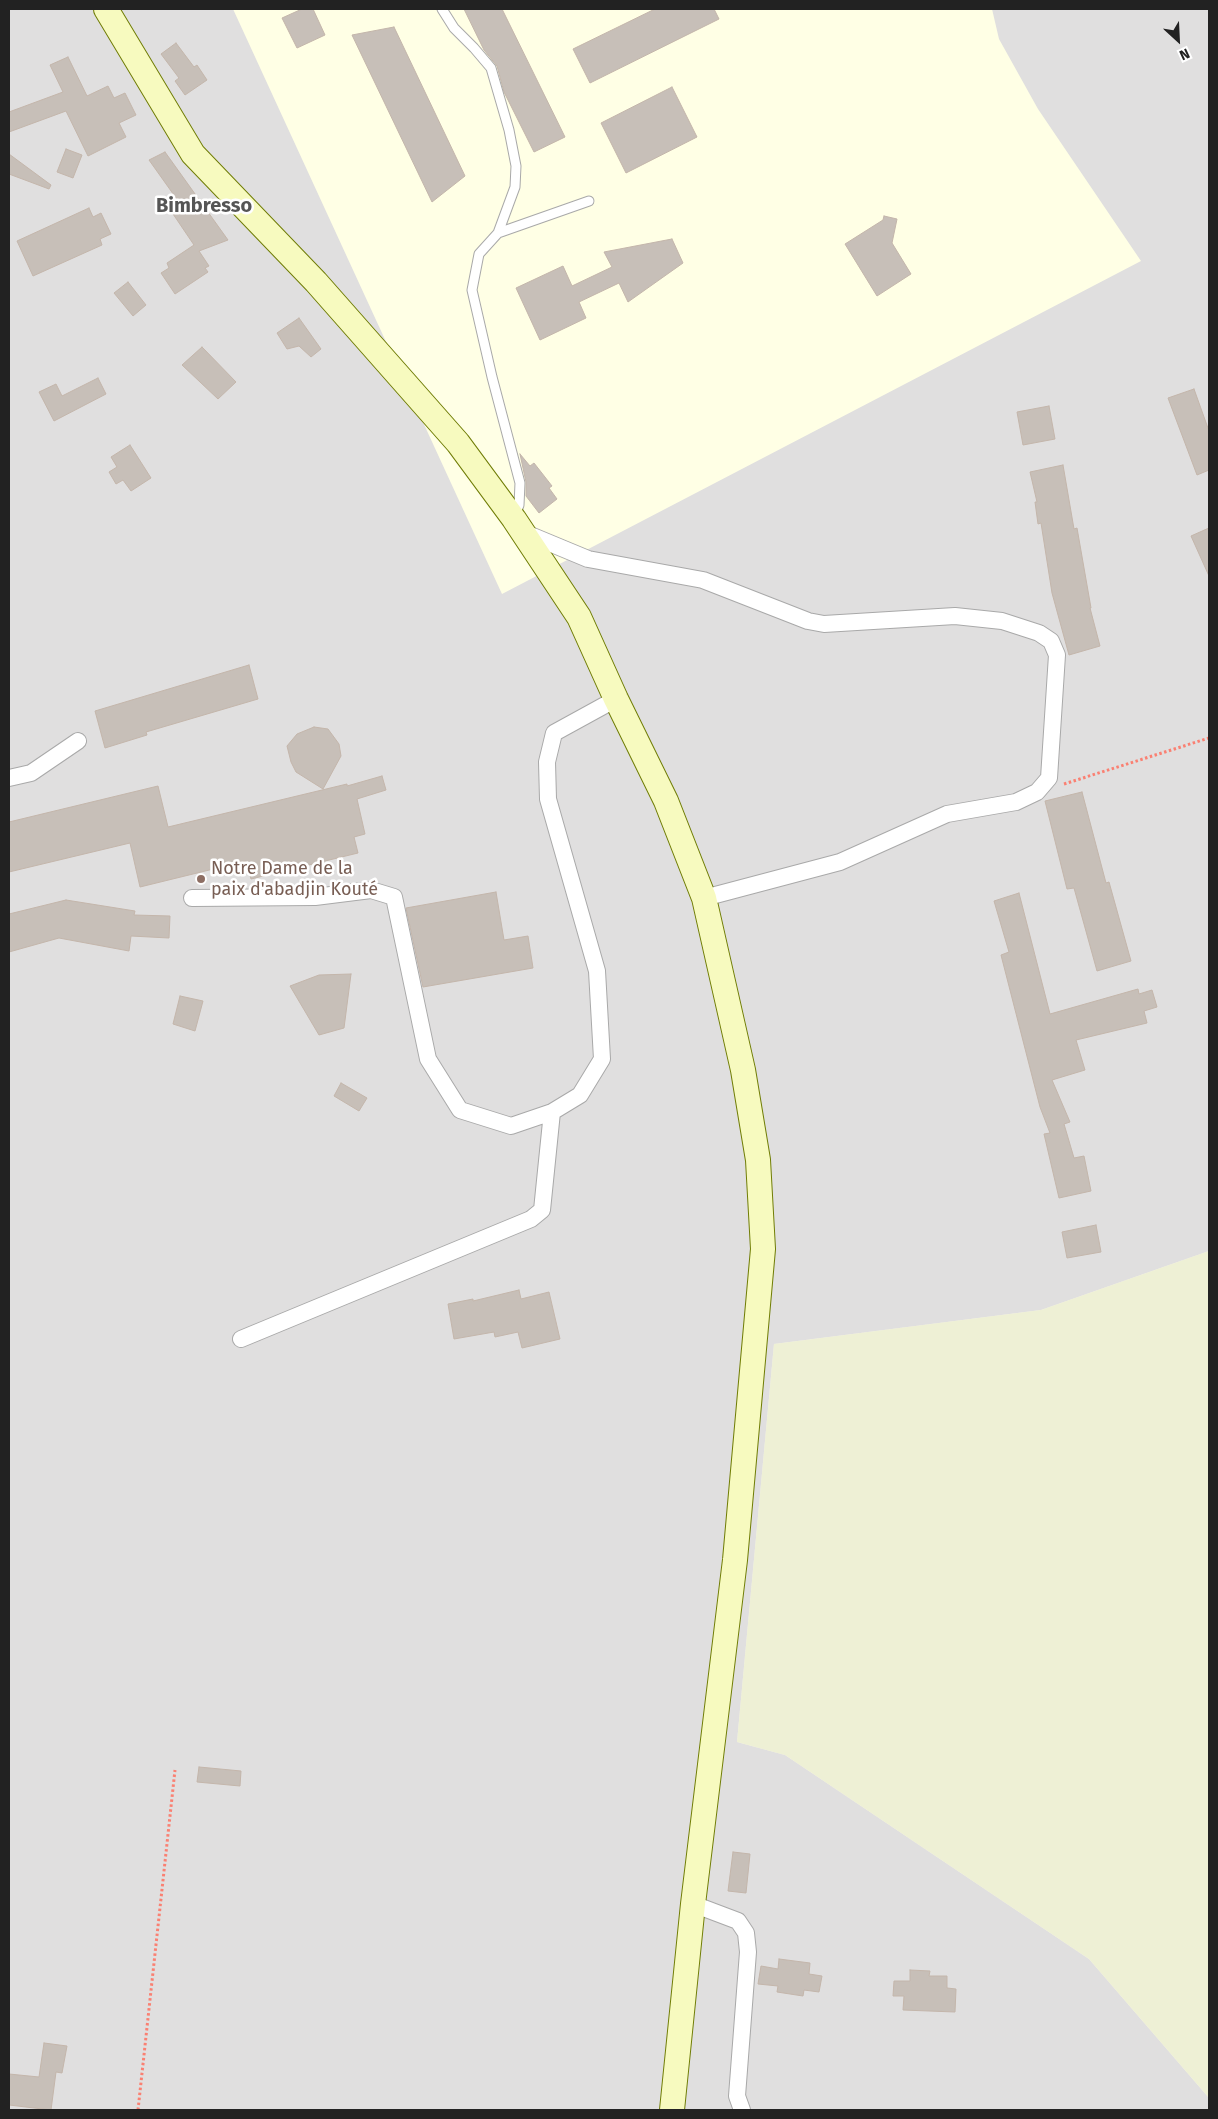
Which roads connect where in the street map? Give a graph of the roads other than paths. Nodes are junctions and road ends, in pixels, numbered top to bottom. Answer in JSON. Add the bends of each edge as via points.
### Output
{"nodes":[{"id":1,"x":106,"y":9,"type":"edge"},
{"id":2,"x":442,"y":9,"type":"edge"},
{"id":3,"x":588,"y":201,"type":"dead end"},
{"id":4,"x":498,"y":234,"type":"junction"},
{"id":5,"x":519,"y":526,"type":"junction"},
{"id":6,"x":616,"y":699,"type":"junction"},
{"id":7,"x":78,"y":741,"type":"dead end"},
{"id":8,"x":9,"y":778,"type":"edge"},
{"id":9,"x":192,"y":898,"type":"dead end"},
{"id":10,"x":704,"y":898,"type":"junction"},
{"id":11,"x":552,"y":1112,"type":"junction"},
{"id":12,"x":241,"y":1339,"type":"dead end"},
{"id":13,"x":693,"y":1904,"type":"junction"},
{"id":14,"x":672,"y":2110,"type":"edge"},
{"id":15,"x":742,"y":2110,"type":"edge"}],
"edges":[{"from":1,"to":5,"type":"street","via":[[192,154],[316,282],[458,443]]},
{"from":2,"to":4,"type":"lane","via":[[454,28],[491,68],[509,130],[516,166],[515,187]]},
{"from":3,"to":4,"type":"lane"},
{"from":4,"to":5,"type":"lane","via":[[479,254],[472,290],[520,483]]},
{"from":5,"to":6,"type":"street","via":[[579,617]]},
{"from":5,"to":10,"type":"street","via":[[588,559],[703,580],[808,621],[824,624],[955,616],[1002,621],[1039,633],[1051,641],[1057,655],[1048,778],[1037,792],[1016,802],[947,814],[840,862]]},
{"from":6,"to":10,"type":"street","via":[[666,801]]},
{"from":6,"to":11,"type":"street","via":[[554,733],[547,762],[548,799],[597,971],[602,1059],[580,1094]]},
{"from":7,"to":8,"type":"street","via":[[31,773]]},
{"from":9,"to":11,"type":"street","via":[[315,897],[371,890],[394,898],[428,1059],[460,1110],[510,1126]]},
{"from":10,"to":13,"type":"street","via":[[743,1070],[758,1160],[763,1249],[735,1560]]},
{"from":11,"to":12,"type":"street","via":[[542,1210],[531,1219]]},
{"from":13,"to":14,"type":"street"},
{"from":13,"to":15,"type":"street","via":[[738,1921],[746,1933],[748,1952],[737,2096]]}]}
